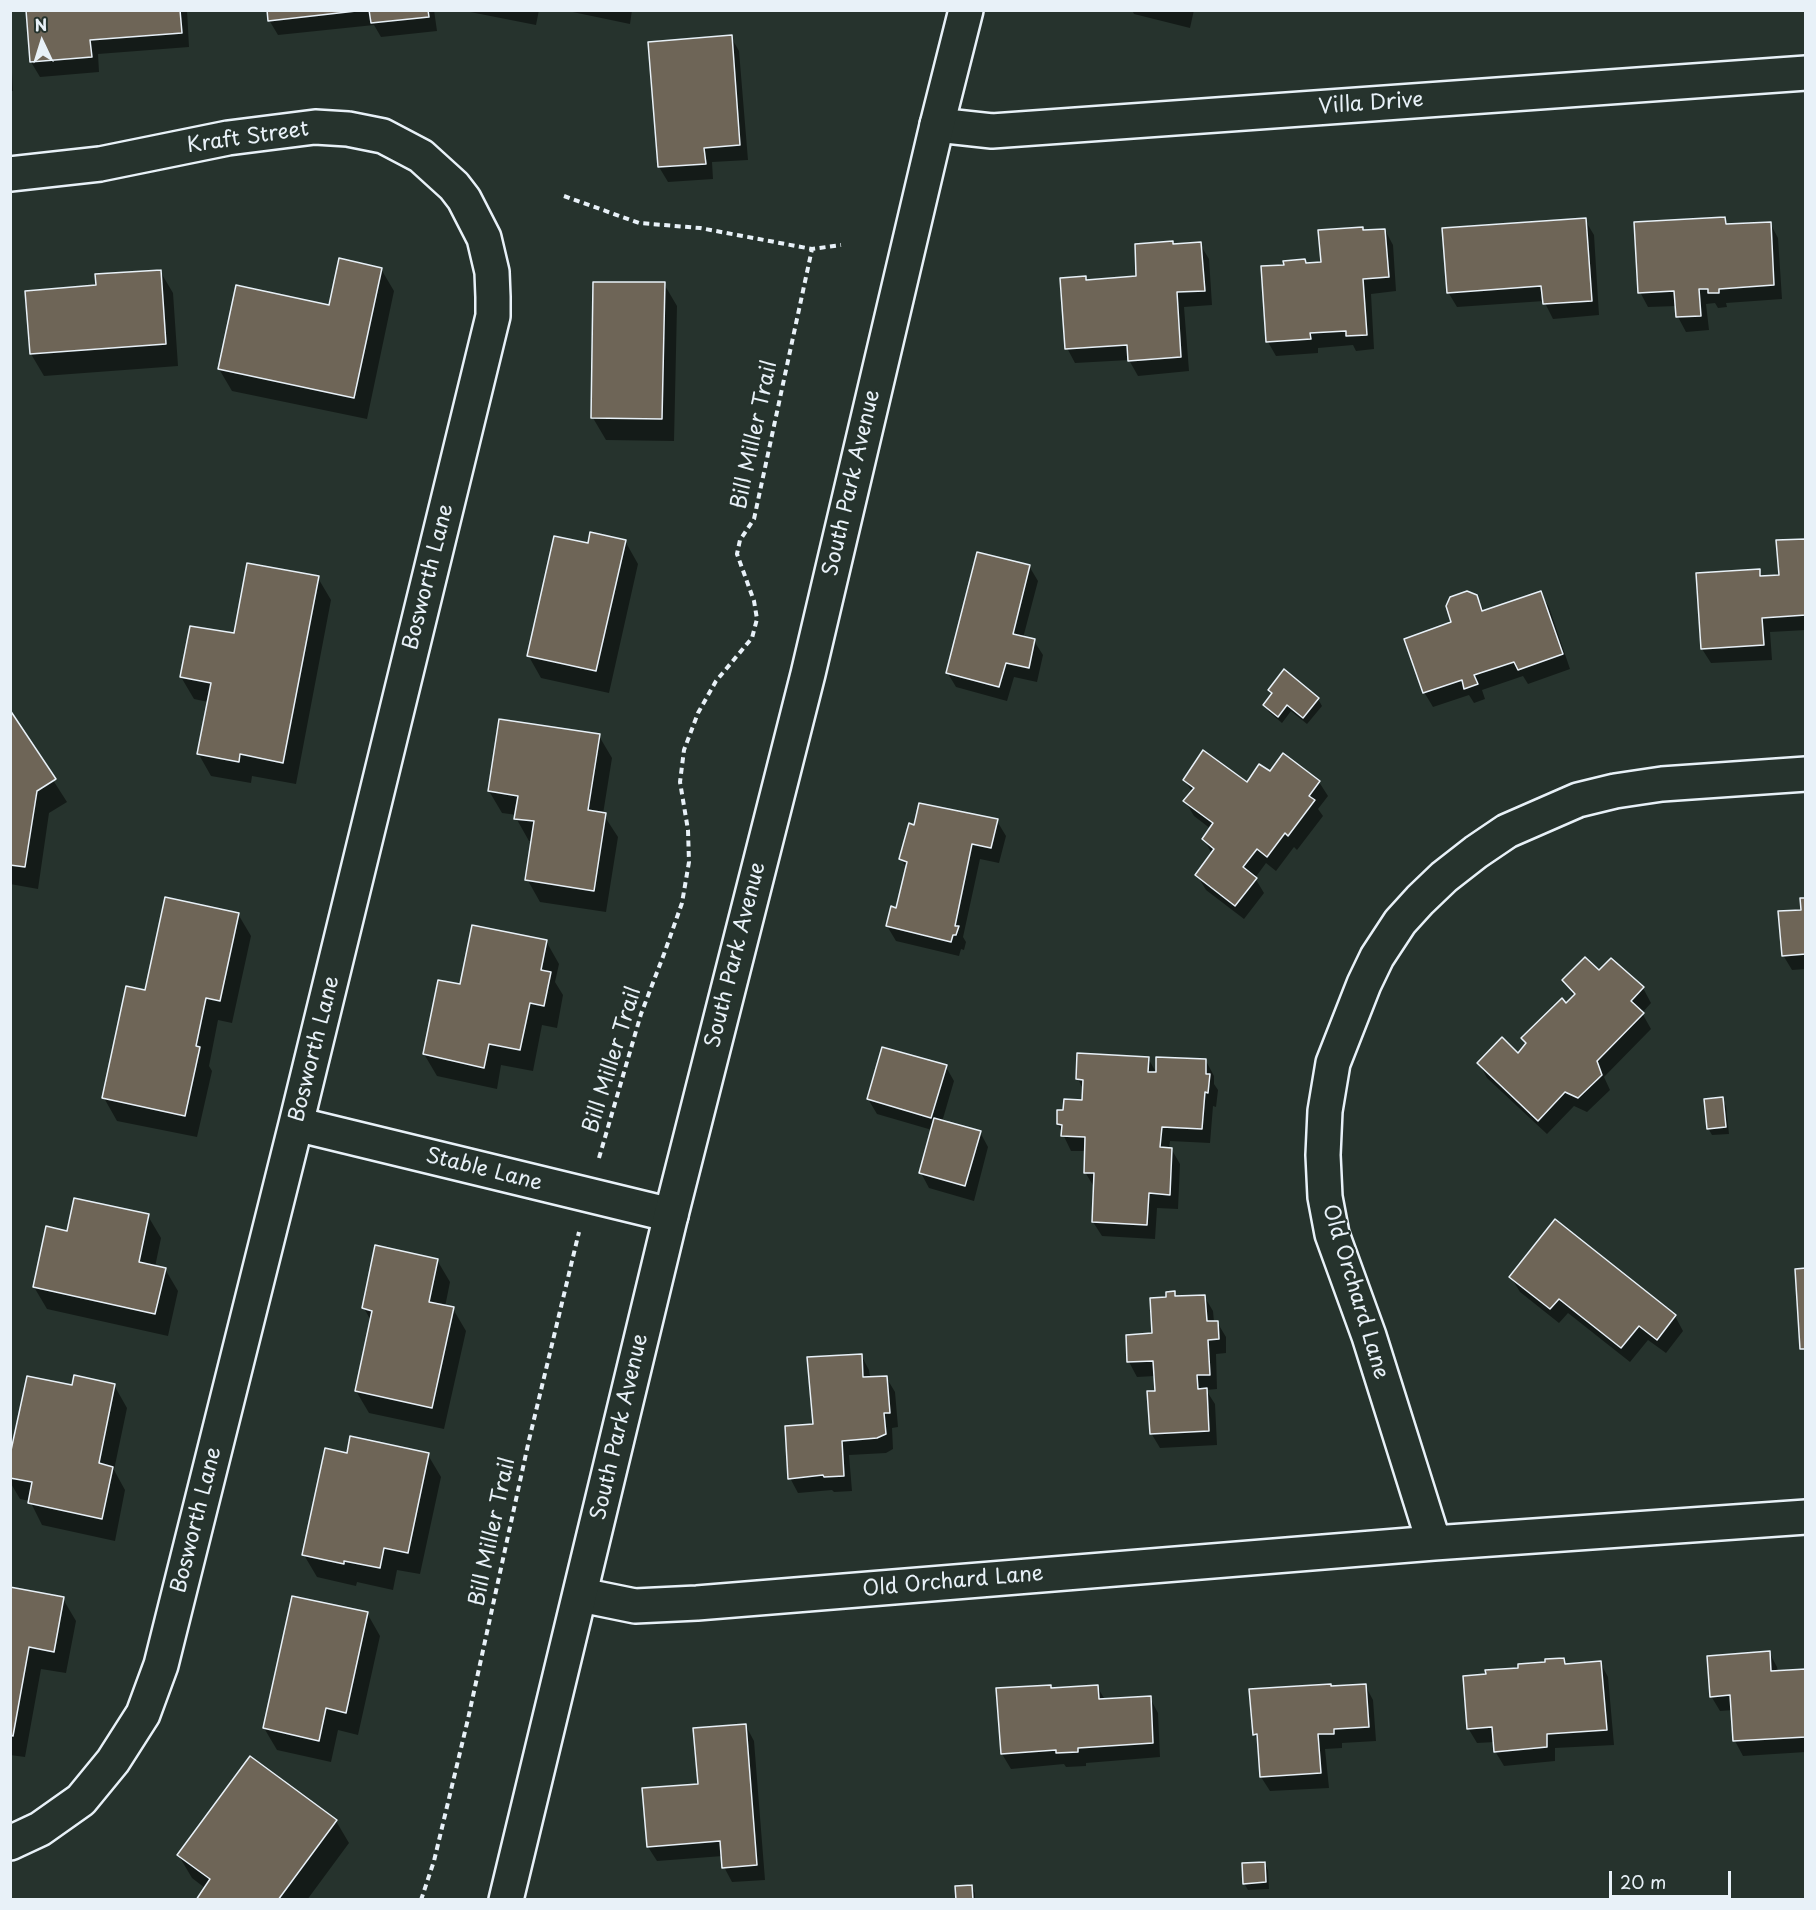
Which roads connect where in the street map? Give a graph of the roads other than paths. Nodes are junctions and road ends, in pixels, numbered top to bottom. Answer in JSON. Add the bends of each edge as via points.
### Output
{"nodes":[{"id":1,"x":966,"y":10,"type":"edge"},
{"id":2,"x":1806,"y":73,"type":"edge"},
{"id":3,"x":937,"y":126,"type":"junction"},
{"id":4,"x":10,"y":174,"type":"edge"},
{"id":5,"x":464,"y":199,"type":"joint"},
{"id":6,"x":1806,"y":774,"type":"edge"},
{"id":7,"x":296,"y":1124,"type":"junction"},
{"id":8,"x":671,"y":1215,"type":"junction"},
{"id":9,"x":1806,"y":1517,"type":"edge"},
{"id":10,"x":1434,"y":1543,"type":"junction"},
{"id":11,"x":580,"y":1595,"type":"junction"},
{"id":12,"x":10,"y":1843,"type":"edge"},
{"id":13,"x":506,"y":1899,"type":"edge"}],
"edges":[{"from":1,"to":3,"type":"street","name":"South Park Avenue"},
{"from":2,"to":3,"type":"street","name":"Villa Drive","via":[[992,131]]},
{"from":3,"to":8,"type":"street","name":"South Park Avenue","via":[[808,674]]},
{"from":4,"to":5,"type":"street","name":"Kraft Street","via":[[100,164],[228,138],[315,128],[348,129],[382,136],[421,156]]},
{"from":5,"to":7,"type":"street","name":"Bosworth Lane","via":[[484,238],[490,261],[493,316]]},
{"from":6,"to":10,"type":"street","name":"Old Orchard Lane","via":[[1615,790],[1535,818],[1507,831],[1443,877],[1400,922],[1377,957],[1333,1064],[1325,1111],[1325,1197],[1332,1234],[1369,1336]]},
{"from":7,"to":8,"type":"street","name":"Stable Lane"},
{"from":7,"to":12,"type":"street","name":"Bosworth Lane","via":[[161,1665],[144,1714],[114,1761],[81,1800],[40,1829]]},
{"from":8,"to":11,"type":"street","name":"South Park Avenue"},
{"from":9,"to":10,"type":"street","name":"Old Orchard Lane"},
{"from":10,"to":11,"type":"street","name":"Old Orchard Lane","via":[[697,1603],[635,1606]]},
{"from":11,"to":13,"type":"street","name":"South Park Avenue"}]}
